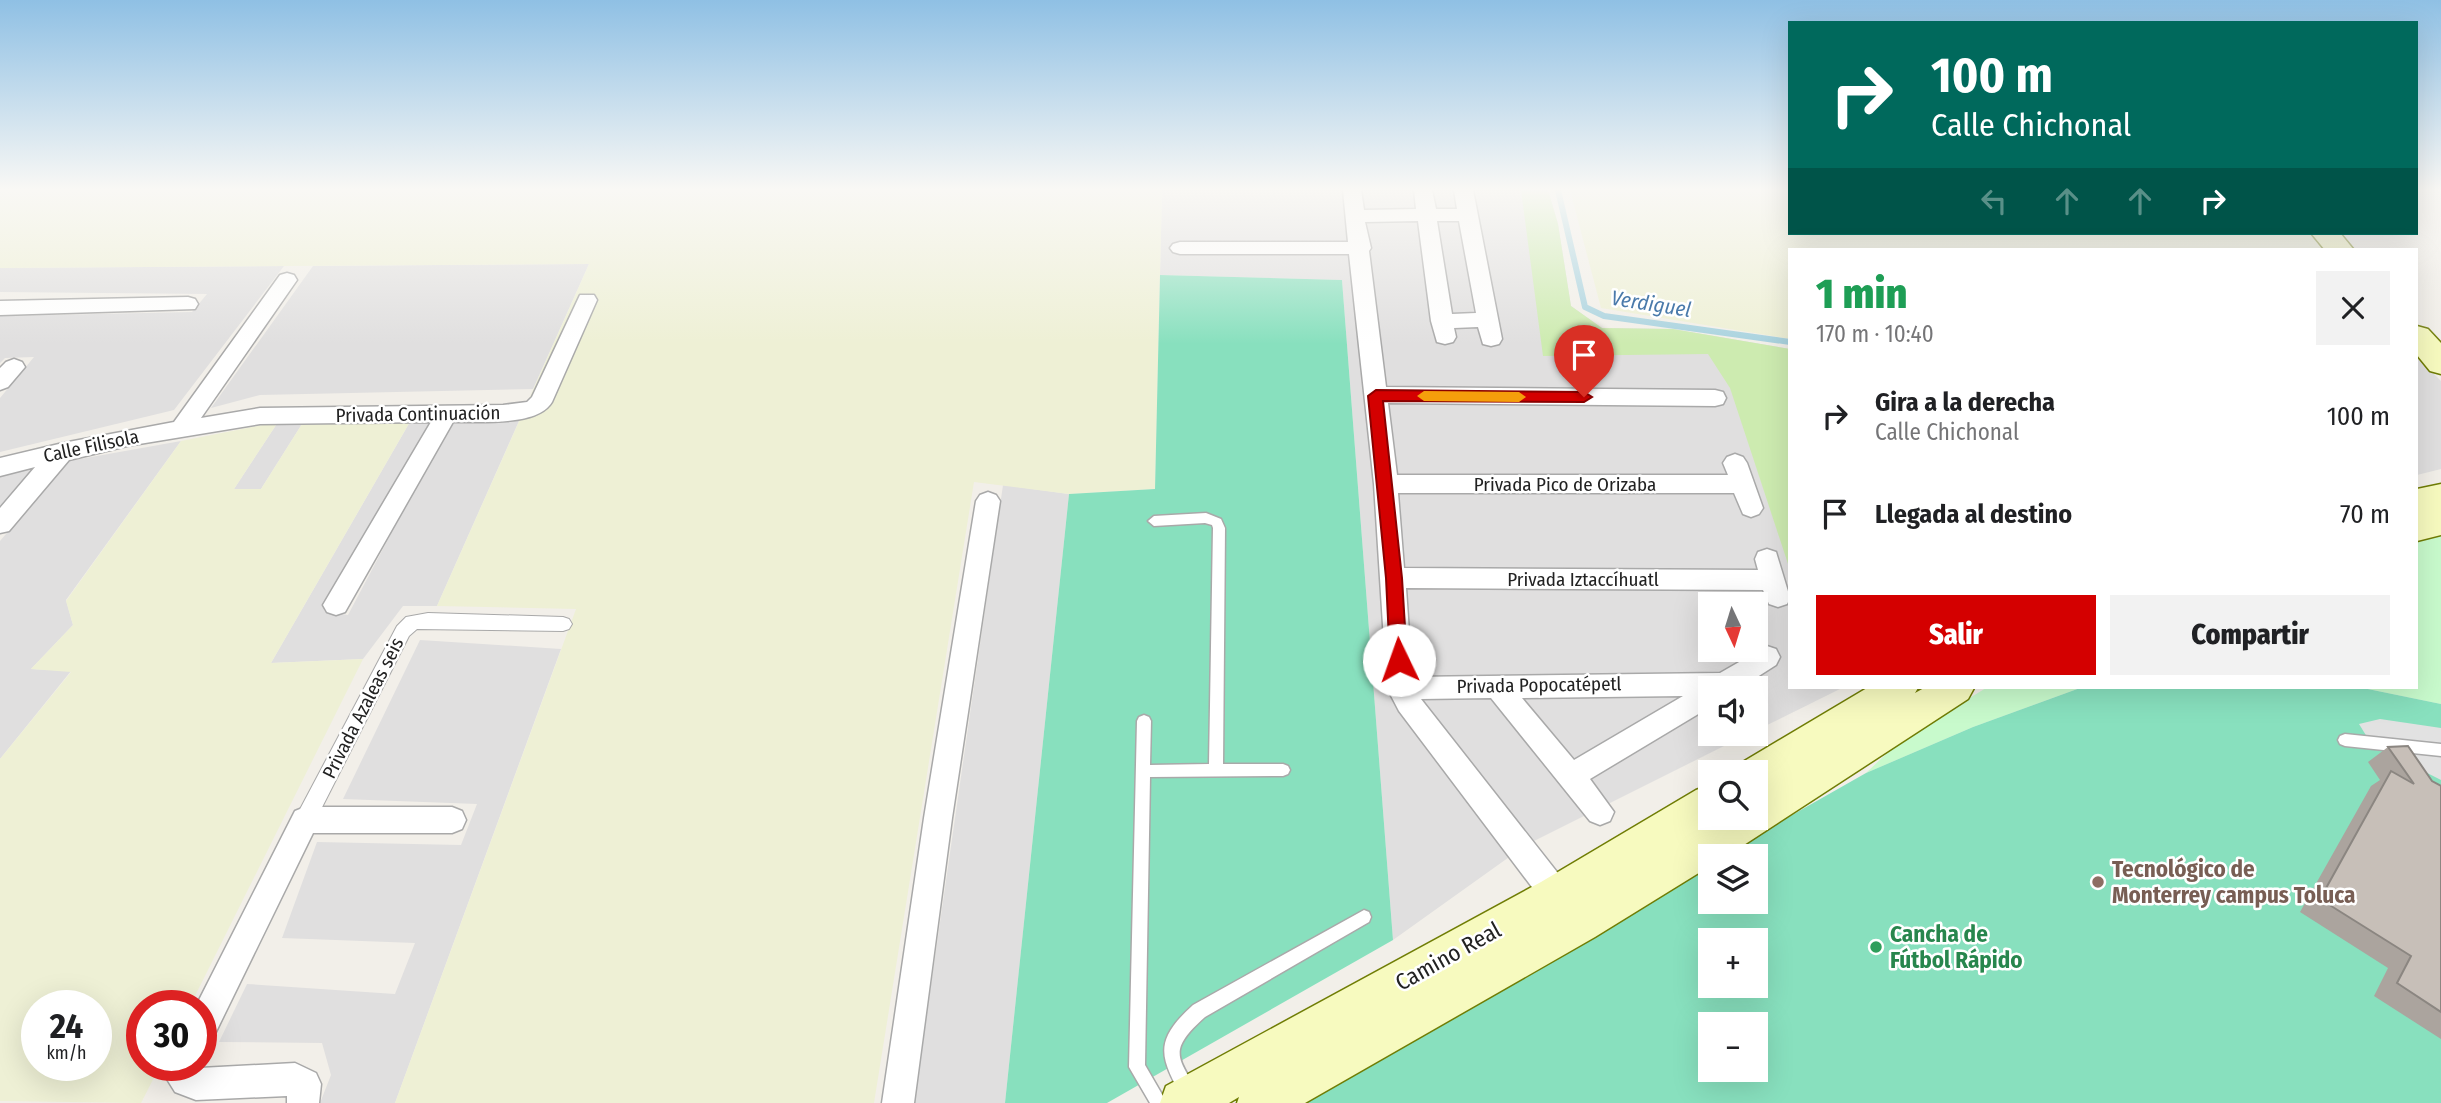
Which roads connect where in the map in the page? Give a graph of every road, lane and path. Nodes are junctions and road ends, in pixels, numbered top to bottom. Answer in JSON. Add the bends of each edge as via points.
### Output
{"nodes":[{"id":1,"x":1360,"y":241,"type":"edge"},
{"id":2,"x":1430,"y":241,"type":"edge"},
{"id":3,"x":1472,"y":241,"type":"edge"},
{"id":4,"x":1180,"y":248,"type":"dead end"},
{"id":5,"x":1361,"y":248,"type":"junction"},
{"id":6,"x":287,"y":280,"type":"dead end"},
{"id":7,"x":587,"y":300,"type":"dead end"},
{"id":8,"x":188,"y":304,"type":"dead end"},
{"id":9,"x":0,"y":308,"type":"edge"},
{"id":10,"x":2418,"y":337,"type":"edge"},
{"id":11,"x":2441,"y":363,"type":"edge"},
{"id":12,"x":1376,"y":396,"type":"junction"},
{"id":13,"x":1715,"y":397,"type":"dead end"},
{"id":14,"x":447,"y":414,"type":"junction"},
{"id":15,"x":182,"y":428,"type":"junction"},
{"id":16,"x":63,"y":451,"type":"junction"},
{"id":17,"x":0,"y":467,"type":"edge"},
{"id":18,"x":1386,"y":484,"type":"junction"},
{"id":19,"x":2441,"y":497,"type":"edge"},
{"id":20,"x":988,"y":501,"type":"dead end"},
{"id":21,"x":2418,"y":502,"type":"edge"},
{"id":22,"x":1751,"y":508,"type":"dead end"},
{"id":23,"x":1154,"y":521,"type":"dead end"},
{"id":24,"x":2441,"y":522,"type":"edge"},
{"id":25,"x":0,"y":524,"type":"edge"},
{"id":26,"x":2418,"y":528,"type":"edge"},
{"id":27,"x":1394,"y":578,"type":"junction"},
{"id":28,"x":1772,"y":579,"type":"dead end"},
{"id":29,"x":336,"y":606,"type":"dead end"},
{"id":30,"x":563,"y":624,"type":"dead end"},
{"id":31,"x":1759,"y":662,"type":"edge"},
{"id":32,"x":1736,"y":676,"type":"edge"},
{"id":33,"x":1496,"y":685,"type":"junction"},
{"id":34,"x":1400,"y":688,"type":"junction"},
{"id":35,"x":1698,"y":688,"type":"edge"},
{"id":36,"x":1897,"y":689,"type":"edge"},
{"id":37,"x":1953,"y":689,"type":"edge"},
{"id":38,"x":1698,"y":700,"type":"edge"},
{"id":39,"x":1144,"y":721,"type":"dead end"},
{"id":40,"x":2345,"y":740,"type":"dead end"},
{"id":41,"x":2434,"y":748,"type":"edge"},
{"id":42,"x":2441,"y":761,"type":"edge"},
{"id":43,"x":1768,"y":767,"type":"edge"},
{"id":44,"x":1283,"y":770,"type":"dead end"},
{"id":45,"x":1142,"y":771,"type":"junction"},
{"id":46,"x":1216,"y":771,"type":"junction"},
{"id":47,"x":1570,"y":777,"type":"junction"},
{"id":48,"x":1768,"y":809,"type":"edge"},
{"id":49,"x":1600,"y":811,"type":"dead end"},
{"id":50,"x":1698,"y":812,"type":"edge"},
{"id":51,"x":305,"y":820,"type":"junction"},
{"id":52,"x":452,"y":820,"type":"dead end"},
{"id":53,"x":1729,"y":830,"type":"edge"},
{"id":54,"x":1568,"y":910,"type":"junction"},
{"id":55,"x":1364,"y":917,"type":"dead end"},
{"id":56,"x":217,"y":997,"type":"edge"},
{"id":57,"x":186,"y":1081,"type":"edge"},
{"id":58,"x":1182,"y":1102,"type":"edge"},
{"id":59,"x":303,"y":1103,"type":"edge"},
{"id":60,"x":898,"y":1103,"type":"edge"},
{"id":61,"x":1260,"y":1103,"type":"edge"}],
"edges":[{"from":1,"to":5,"type":"street"},
{"from":2,"to":3,"type":"street","via":[[1443,329],[1489,330]]},
{"from":4,"to":5,"type":"street"},
{"from":5,"to":12,"type":"street"},
{"from":6,"to":15,"type":"street"},
{"from":7,"to":14,"type":"street","name":"Privada Continuación","via":[[541,402],[533,409]]},
{"from":8,"to":9,"type":"street"},
{"from":10,"to":11,"type":"main road"},
{"from":12,"to":13,"type":"street"},
{"from":12,"to":18,"type":"street"},
{"from":14,"to":15,"type":"street","name":"Privada Continuación","via":[[260,416]]},
{"from":14,"to":29,"type":"street"},
{"from":15,"to":16,"type":"street","name":"Calle Filisola"},
{"from":16,"to":17,"type":"street","name":"Calle Filisola"},
{"from":16,"to":25,"type":"street"},
{"from":18,"to":22,"type":"street","name":"Privada Pico de Orizaba","via":[[1739,473]]},
{"from":18,"to":27,"type":"street"},
{"from":19,"to":21,"type":"main road"},
{"from":20,"to":60,"type":"street"},
{"from":23,"to":46,"type":"lane","via":[[1206,518],[1217,522],[1219,528]]},
{"from":24,"to":26,"type":"main road"},
{"from":27,"to":28,"type":"street","name":"Privada Iztaccíhuatl"},
{"from":27,"to":34,"type":"street"},
{"from":30,"to":51,"type":"street","name":"Privada Azaleas seis","via":[[412,622],[403,631]]},
{"from":31,"to":32,"type":"street"},
{"from":33,"to":34,"type":"street","name":"Privada Popocatépetl"},
{"from":33,"to":35,"type":"street","name":"Privada Popocatépetl"},
{"from":33,"to":47,"type":"street"},
{"from":34,"to":54,"type":"street"},
{"from":36,"to":43,"type":"main road"},
{"from":37,"to":48,"type":"main road","name":"Camino Real"},
{"from":38,"to":47,"type":"street"},
{"from":39,"to":45,"type":"lane"},
{"from":40,"to":41,"type":"lane"},
{"from":41,"to":42,"type":"lane"},
{"from":44,"to":46,"type":"lane"},
{"from":45,"to":46,"type":"lane"},
{"from":45,"to":58,"type":"lane","via":[[1137,1067]]},
{"from":47,"to":49,"type":"street"},
{"from":50,"to":54,"type":"main road","name":"Camino Real"},
{"from":51,"to":52,"type":"street"},
{"from":51,"to":56,"type":"street"},
{"from":53,"to":54,"type":"main road","name":"Camino Real"},
{"from":54,"to":58,"type":"main road","name":"Camino Real"},
{"from":54,"to":61,"type":"main road","name":"Camino Real"},
{"from":55,"to":58,"type":"lane","via":[[1199,1010],[1180,1026],[1171,1041]]},
{"from":57,"to":59,"type":"street","via":[[295,1079],[305,1084]]}]}
